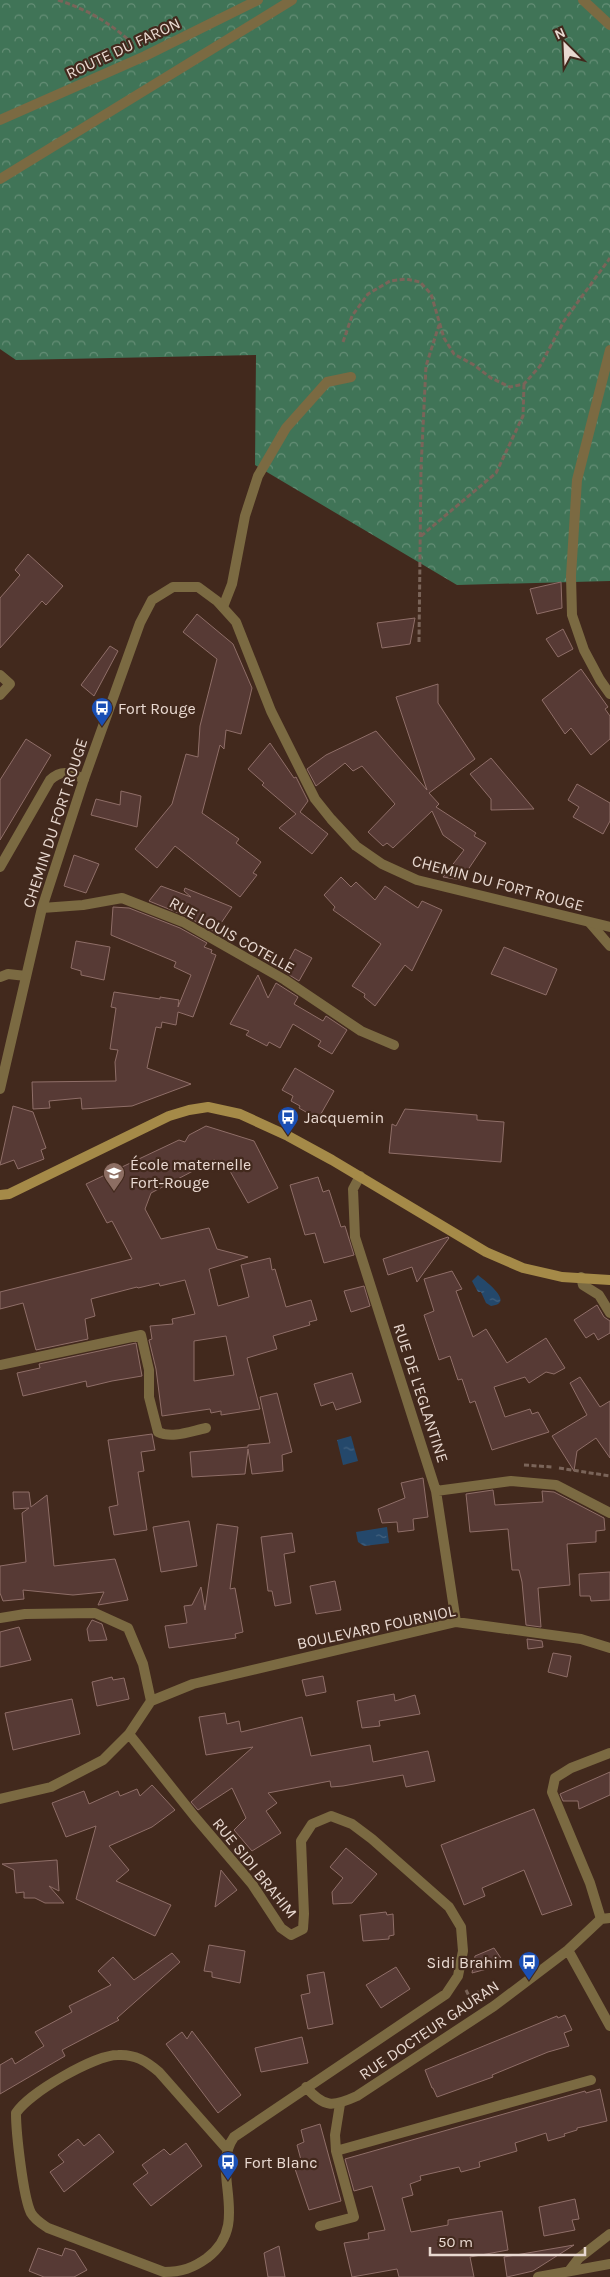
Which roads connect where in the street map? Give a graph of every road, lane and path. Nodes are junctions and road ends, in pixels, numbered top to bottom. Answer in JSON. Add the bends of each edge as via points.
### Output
{"nodes":[{"id":1,"x":58,"y":0,"type":"edge"},
{"id":2,"x":258,"y":0,"type":"edge"},
{"id":3,"x":292,"y":0,"type":"edge"},
{"id":4,"x":584,"y":0,"type":"edge"},
{"id":5,"x":610,"y":25,"type":"edge"},
{"id":6,"x":145,"y":56,"type":"junction"},
{"id":7,"x":0,"y":120,"type":"edge"},
{"id":8,"x":0,"y":179,"type":"edge"},
{"id":9,"x":610,"y":258,"type":"edge"},
{"id":10,"x":440,"y":324,"type":"junction"},
{"id":11,"x":343,"y":342,"type":"dead end"},
{"id":12,"x":610,"y":350,"type":"edge"},
{"id":13,"x":350,"y":377,"type":"dead end"},
{"id":14,"x":524,"y":384,"type":"junction"},
{"id":15,"x":420,"y":537,"type":"junction"},
{"id":16,"x":223,"y":607,"type":"junction"},
{"id":17,"x":419,"y":642,"type":"dead end"},
{"id":18,"x":0,"y":675,"type":"edge"},
{"id":19,"x":610,"y":694,"type":"edge"},
{"id":20,"x":0,"y":695,"type":"edge"},
{"id":21,"x":84,"y":779,"type":"junction"},
{"id":22,"x":0,"y":867,"type":"edge"},
{"id":23,"x":42,"y":908,"type":"junction"},
{"id":24,"x":590,"y":923,"type":"junction"},
{"id":25,"x":610,"y":928,"type":"edge"},
{"id":26,"x":610,"y":946,"type":"edge"},
{"id":27,"x":26,"y":976,"type":"junction"},
{"id":28,"x":0,"y":977,"type":"edge"},
{"id":29,"x":394,"y":1045,"type":"dead end"},
{"id":30,"x":0,"y":1089,"type":"edge"},
{"id":31,"x":360,"y":1176,"type":"junction"},
{"id":32,"x":0,"y":1195,"type":"edge"},
{"id":33,"x":581,"y":1276,"type":"junction"},
{"id":34,"x":610,"y":1280,"type":"edge"},
{"id":35,"x":610,"y":1313,"type":"edge"},
{"id":36,"x":0,"y":1366,"type":"edge"},
{"id":37,"x":206,"y":1428,"type":"dead end"},
{"id":38,"x":436,"y":1491,"type":"junction"},
{"id":39,"x":610,"y":1513,"type":"edge"},
{"id":40,"x":0,"y":1618,"type":"edge"},
{"id":41,"x":456,"y":1622,"type":"junction"},
{"id":42,"x":610,"y":1648,"type":"edge"},
{"id":43,"x":151,"y":1701,"type":"junction"},
{"id":44,"x":129,"y":1734,"type":"junction"},
{"id":45,"x":610,"y":1753,"type":"edge"},
{"id":46,"x":0,"y":1799,"type":"edge"},
{"id":47,"x":606,"y":1918,"type":"edge"},
{"id":48,"x":568,"y":1950,"type":"junction"},
{"id":49,"x":458,"y":1976,"type":"junction"},
{"id":50,"x":494,"y":2006,"type":"junction"},
{"id":51,"x":610,"y":2026,"type":"edge"},
{"id":52,"x":591,"y":2080,"type":"dead end"},
{"id":53,"x":306,"y":2087,"type":"junction"},
{"id":54,"x":340,"y":2104,"type":"junction"},
{"id":55,"x":226,"y":2148,"type":"junction"},
{"id":56,"x":336,"y":2151,"type":"junction"},
{"id":57,"x":320,"y":2226,"type":"dead end"},
{"id":58,"x":610,"y":2234,"type":"edge"},
{"id":59,"x":610,"y":2264,"type":"edge"},
{"id":60,"x":569,"y":2271,"type":"junction"},
{"id":61,"x":538,"y":2277,"type":"edge"}],
"edges":[{"from":1,"to":6,"type":"path","via":[[114,26]]},
{"from":2,"to":6,"type":"street","name":"ROUTE DU FARON"},
{"from":3,"to":8,"type":"street"},
{"from":4,"to":5,"type":"street"},
{"from":6,"to":7,"type":"street","name":"ROUTE DU FARON"},
{"from":9,"to":14,"type":"path","via":[[564,320],[540,366]]},
{"from":10,"to":11,"type":"path","via":[[431,294],[420,282],[390,281],[368,294],[352,316]]},
{"from":10,"to":14,"type":"path","via":[[454,354],[510,387]]},
{"from":10,"to":15,"type":"path","via":[[426,366]]},
{"from":12,"to":19,"type":"street","via":[[577,480],[571,576],[572,615],[584,650]]},
{"from":13,"to":16,"type":"street","via":[[327,382],[286,428],[258,476],[245,516],[232,584]]},
{"from":14,"to":15,"type":"path","via":[[522,416],[496,473]]},
{"from":15,"to":17,"type":"path"},
{"from":16,"to":21,"type":"street","name":"CHEMIN DU FORT ROUGE","via":[[198,587],[173,587],[152,600],[140,623]]},
{"from":16,"to":24,"type":"street","name":"CHEMIN DU FORT ROUGE","via":[[236,622],[271,711],[315,799],[356,846],[382,864],[416,880]]},
{"from":18,"to":20,"type":"street","via":[[10,684]]},
{"from":21,"to":22,"type":"street","via":[[62,772],[50,780]]},
{"from":21,"to":23,"type":"street","name":"CHEMIN DU FORT ROUGE"},
{"from":23,"to":27,"type":"street","name":"CHEMIN DU FORT ROUGE"},
{"from":23,"to":29,"type":"street","name":"RUE LOUIS COTELLE","via":[[122,898],[182,922],[285,980],[361,1031]]},
{"from":24,"to":25,"type":"street","name":"CHEMIN DU FORT ROUGE"},
{"from":24,"to":26,"type":"street"},
{"from":27,"to":28,"type":"street","via":[[8,974]]},
{"from":27,"to":30,"type":"street","name":"CHEMIN DU FORT ROUGE"},
{"from":31,"to":32,"type":"main road","via":[[240,1114],[208,1107],[170,1116],[9,1194]]},
{"from":31,"to":33,"type":"main road","via":[[486,1252],[523,1268],[562,1276]]},
{"from":31,"to":38,"type":"street","name":"RUE DE L'EGLANTINE","via":[[353,1189],[355,1237]]},
{"from":33,"to":34,"type":"main road"},
{"from":33,"to":35,"type":"street","via":[[583,1285],[599,1296]]},
{"from":36,"to":37,"type":"street","via":[[141,1335],[149,1370],[149,1397],[158,1432],[174,1434]]},
{"from":38,"to":39,"type":"street","via":[[511,1481],[556,1485]]},
{"from":38,"to":41,"type":"street","name":"RUE DE L'EGLANTINE"},
{"from":40,"to":43,"type":"street","via":[[26,1614],[95,1613],[128,1628],[143,1664]]},
{"from":41,"to":42,"type":"street","name":"BOULEVARD FOURNIOL","via":[[581,1639]]},
{"from":41,"to":43,"type":"street","name":"BOULEVARD FOURNIOL","via":[[193,1684]]},
{"from":43,"to":44,"type":"street"},
{"from":44,"to":46,"type":"street","via":[[103,1760],[51,1787]]},
{"from":44,"to":49,"type":"street","name":"RUE SIDI BRAHIM","via":[[252,1884],[281,1928],[291,1935],[303,1929],[301,1841],[312,1824],[332,1816],[352,1824],[372,1839],[449,1907],[461,1927]]},
{"from":45,"to":47,"type":"street","via":[[555,1778],[552,1792]]},
{"from":47,"to":48,"type":"street","name":"RUE DOCTEUR GAURAN"},
{"from":48,"to":50,"type":"street","name":"RUE DOCTEUR GAURAN"},
{"from":48,"to":51,"type":"street"},
{"from":49,"to":50,"type":"path","via":[[470,1998],[481,1990]]},
{"from":49,"to":53,"type":"street","name":"RUE SIDI BRAHIM","via":[[446,1994]]},
{"from":50,"to":54,"type":"street","name":"RUE DOCTEUR GAURAN"},
{"from":52,"to":56,"type":"street"},
{"from":53,"to":54,"type":"street","via":[[326,2104]]},
{"from":53,"to":55,"type":"street","name":"RUE SIDI BRAHIM","via":[[234,2137]]},
{"from":54,"to":56,"type":"street"},
{"from":55,"to":55,"type":"street","via":[[229,2224],[223,2240],[196,2266],[181,2272],[164,2272],[48,2228],[38,2221],[31,2213],[26,2196],[16,2112],[31,2096],[98,2058],[136,2056],[159,2072]]},
{"from":56,"to":57,"type":"street","via":[[354,2218]]},
{"from":58,"to":60,"type":"street","via":[[579,2258]]},
{"from":59,"to":60,"type":"street"},
{"from":60,"to":61,"type":"street"}]}
